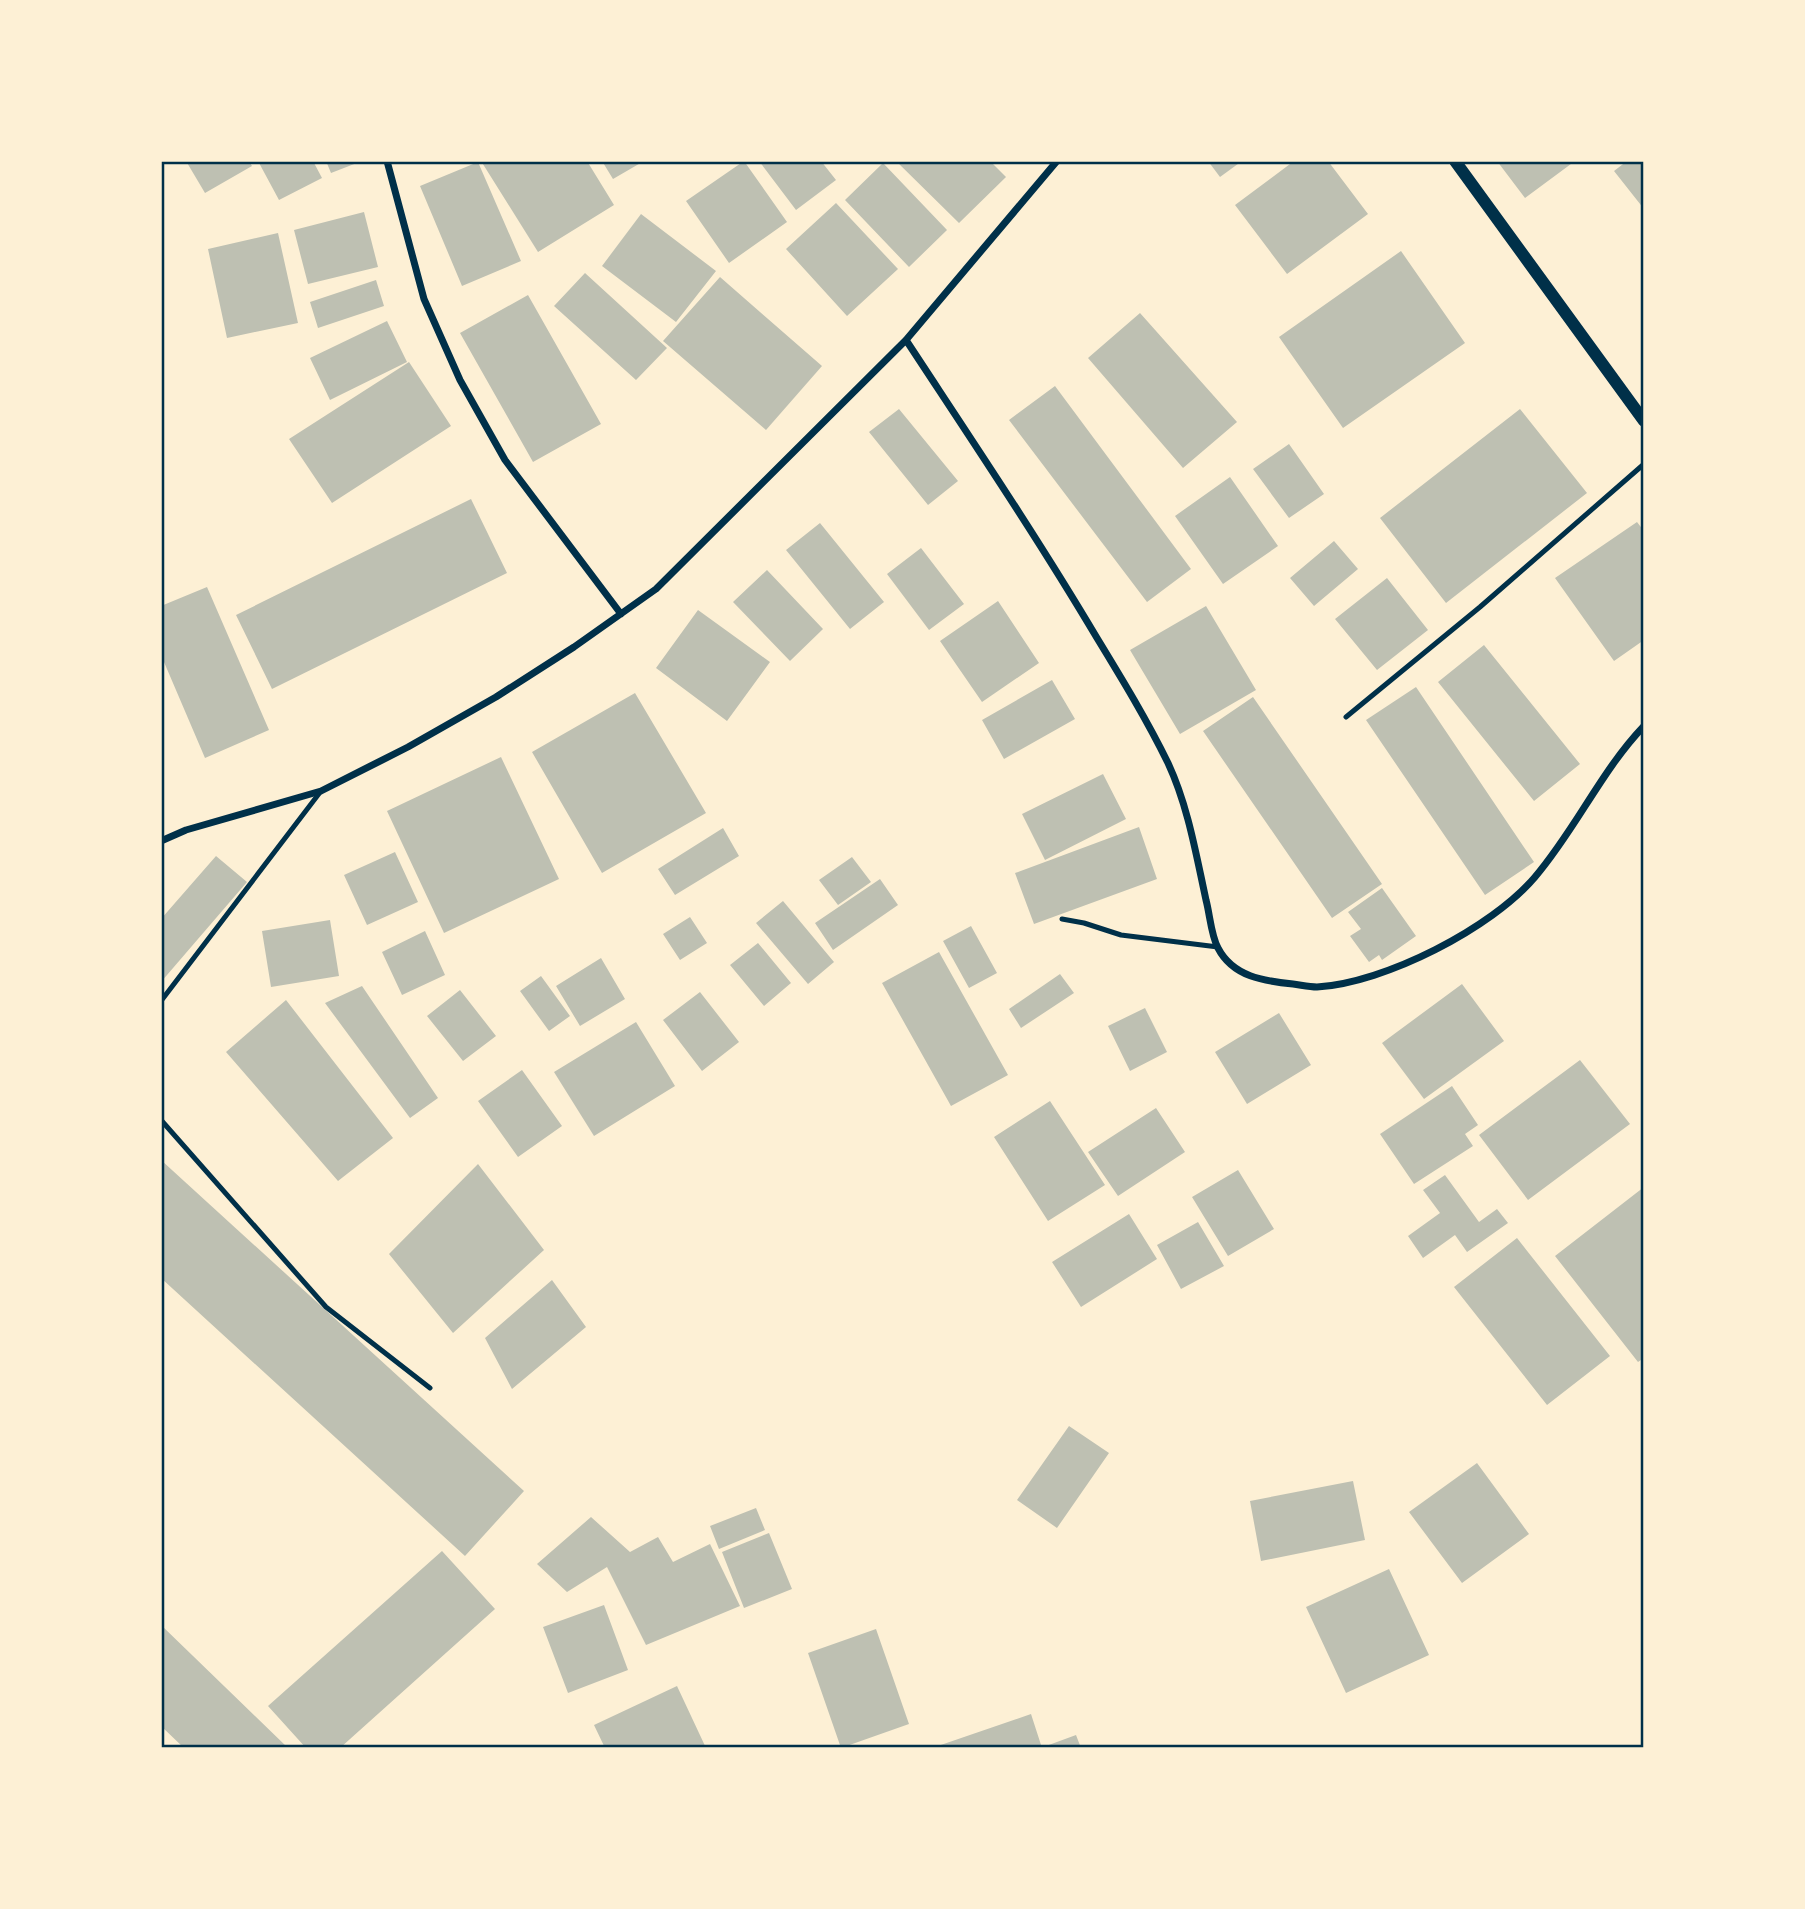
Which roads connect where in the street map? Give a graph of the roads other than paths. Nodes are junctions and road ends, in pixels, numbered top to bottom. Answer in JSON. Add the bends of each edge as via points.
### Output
{"nodes":[{"id":1,"x":387,"y":161,"type":"edge"},
{"id":2,"x":1057,"y":161,"type":"edge"},
{"id":3,"x":1455,"y":161,"type":"edge"},
{"id":4,"x":906,"y":340,"type":"junction"},
{"id":5,"x":1644,"y":422,"type":"edge"},
{"id":6,"x":1644,"y":464,"type":"edge"},
{"id":7,"x":621,"y":614,"type":"junction"},
{"id":8,"x":1346,"y":717,"type":"dead end"},
{"id":9,"x":1644,"y":726,"type":"edge"},
{"id":10,"x":320,"y":791,"type":"junction"},
{"id":11,"x":161,"y":841,"type":"edge"},
{"id":12,"x":1062,"y":919,"type":"dead end"},
{"id":13,"x":1217,"y":947,"type":"junction"},
{"id":14,"x":161,"y":1001,"type":"edge"},
{"id":15,"x":161,"y":1120,"type":"edge"},
{"id":16,"x":430,"y":1388,"type":"dead end"}],
"edges":[{"from":1,"to":7,"type":"street","via":[[424,299],[460,380],[505,460]]},
{"from":2,"to":4,"type":"street"},
{"from":3,"to":5,"type":"street"},
{"from":4,"to":7,"type":"street","via":[[656,589]]},
{"from":4,"to":13,"type":"street","via":[[1055,567],[1149,726],[1185,805]]},
{"from":6,"to":8,"type":"lane"},
{"from":7,"to":10,"type":"street","via":[[496,697]]},
{"from":9,"to":13,"type":"street","via":[[1603,775],[1558,846],[1520,894],[1425,955],[1375,974],[1316,987],[1259,980],[1233,968]]},
{"from":10,"to":11,"type":"street"},
{"from":10,"to":14,"type":"lane"},
{"from":12,"to":13,"type":"lane","via":[[1121,935]]},
{"from":15,"to":16,"type":"lane","via":[[326,1307]]}]}
